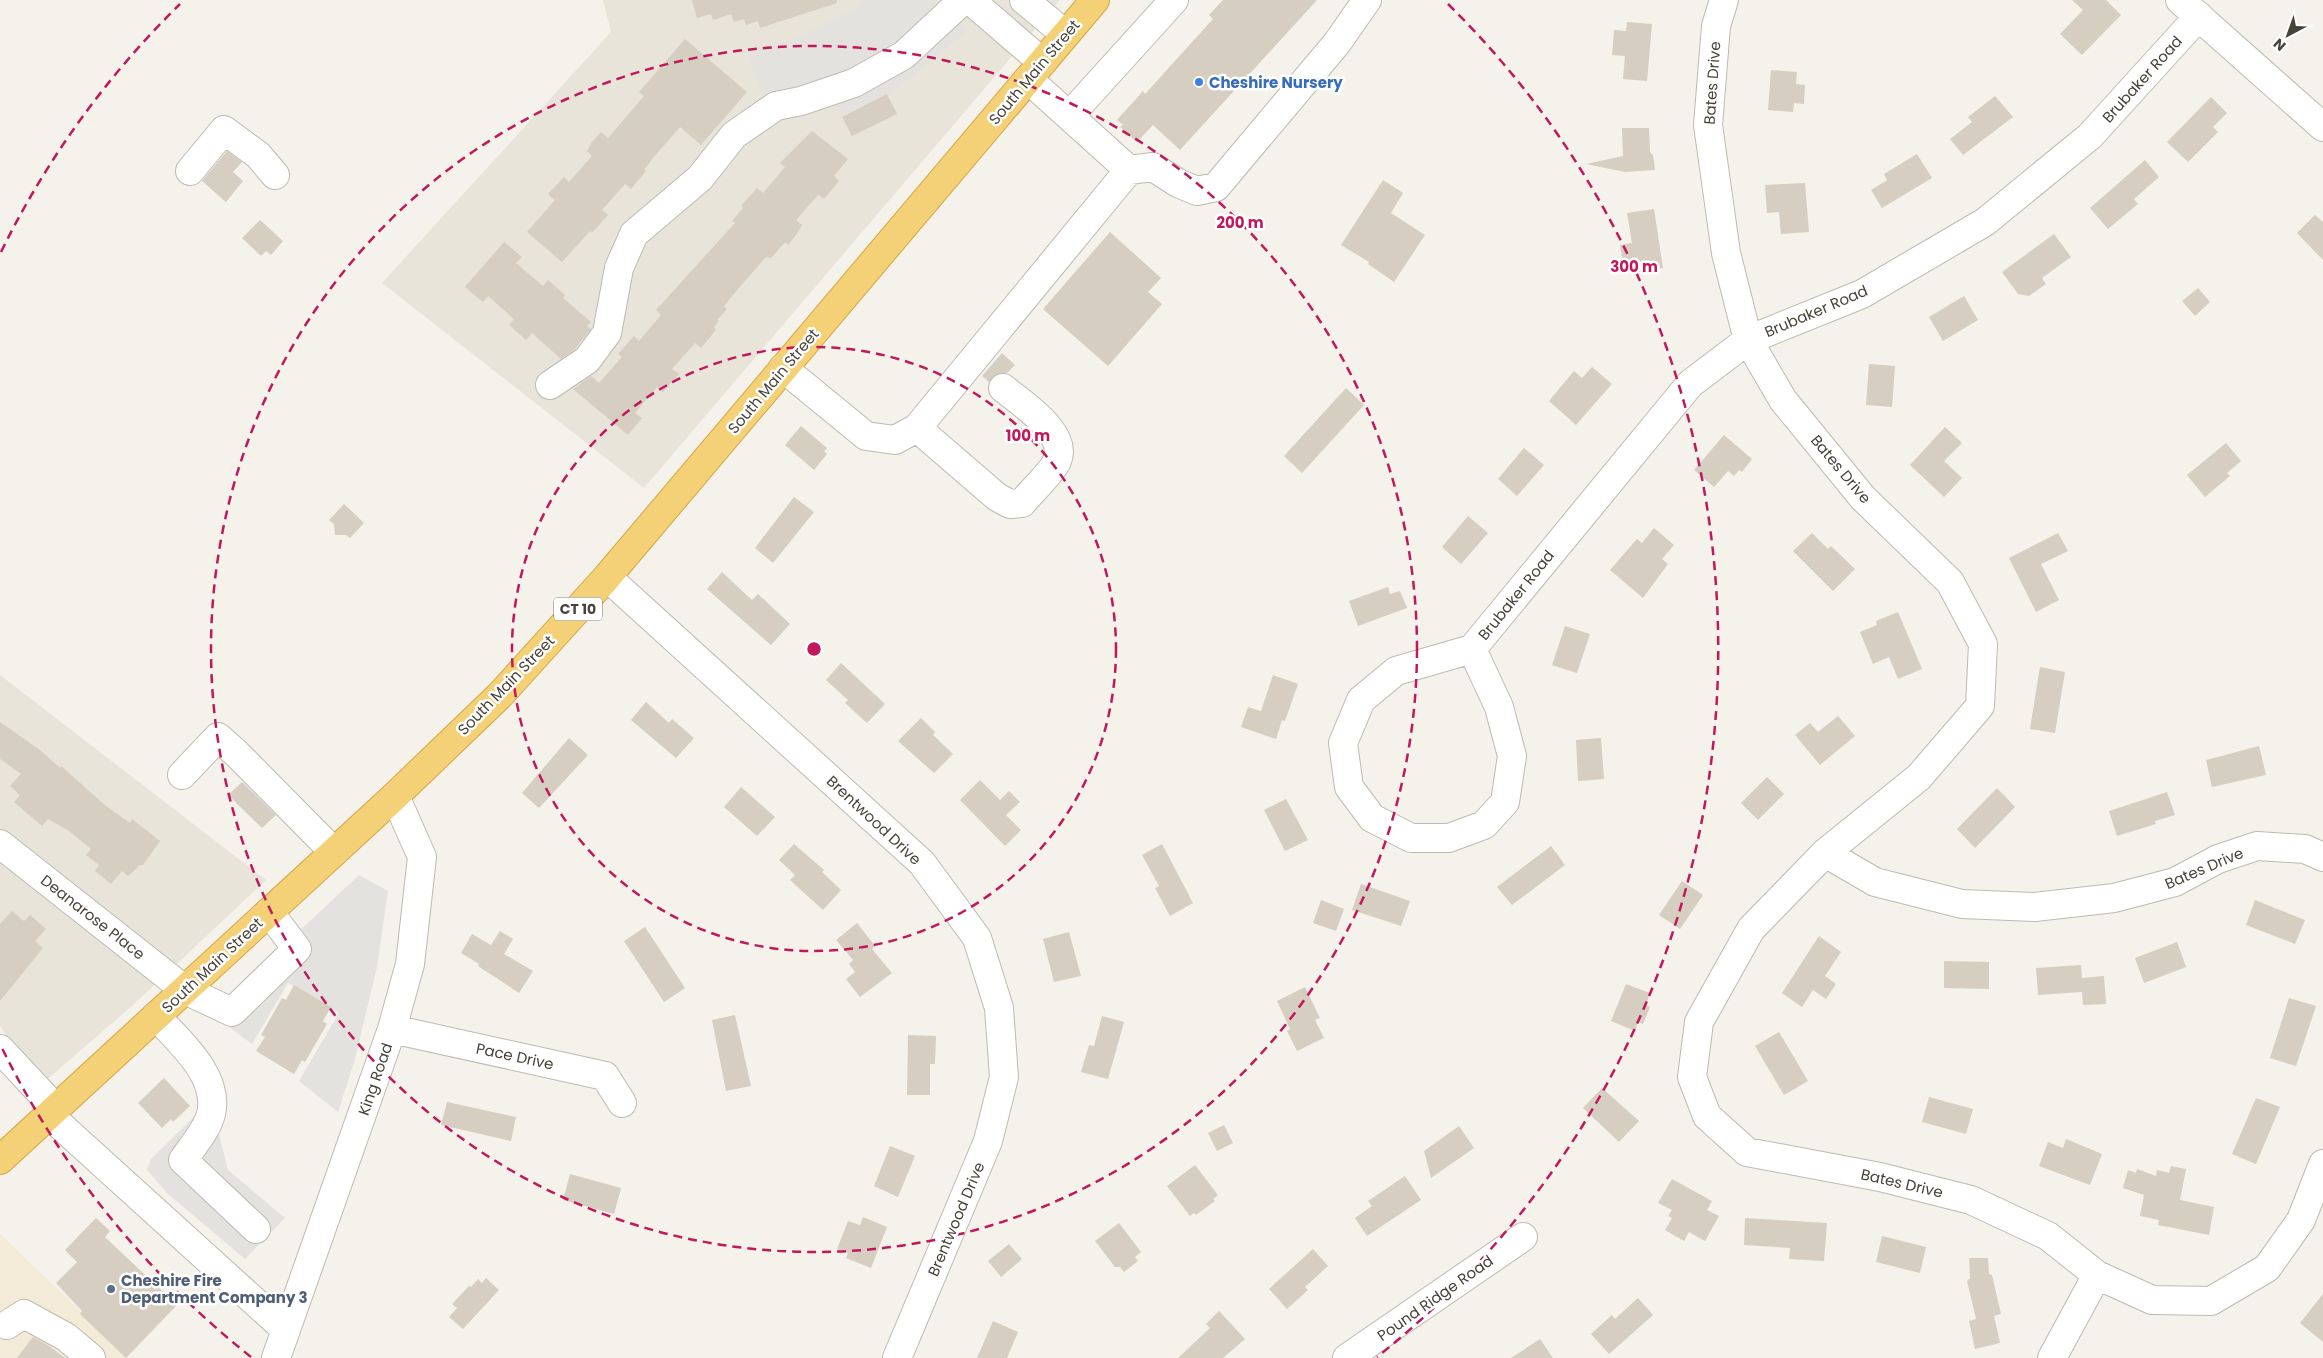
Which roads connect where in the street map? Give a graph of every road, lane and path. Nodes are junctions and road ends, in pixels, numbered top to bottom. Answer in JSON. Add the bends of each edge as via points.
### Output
{"nodes":[{"id":1,"x":963,"y":0,"type":"edge"},
{"id":2,"x":970,"y":0,"type":"edge"},
{"id":3,"x":1024,"y":0,"type":"edge"},
{"id":4,"x":1095,"y":0,"type":"edge"},
{"id":5,"x":1174,"y":0,"type":"edge"},
{"id":6,"x":1367,"y":0,"type":"edge"},
{"id":7,"x":1724,"y":0,"type":"edge"},
{"id":8,"x":2189,"y":8,"type":"edge"},
{"id":9,"x":1065,"y":34,"type":"junction"},
{"id":10,"x":1035,"y":70,"type":"junction"},
{"id":11,"x":1069,"y":116,"type":"junction"},
{"id":12,"x":2323,"y":128,"type":"edge"},
{"id":13,"x":1129,"y":170,"type":"junction"},
{"id":14,"x":190,"y":171,"type":"dead end"},
{"id":15,"x":275,"y":175,"type":"dead end"},
{"id":16,"x":1748,"y":340,"type":"junction"},
{"id":17,"x":784,"y":368,"type":"junction"},
{"id":18,"x":550,"y":386,"type":"dead end"},
{"id":19,"x":1003,"y":388,"type":"dead end"},
{"id":20,"x":917,"y":428,"type":"junction"},
{"id":21,"x":607,"y":577,"type":"junction"},
{"id":22,"x":1472,"y":649,"type":"junction"},
{"id":23,"x":182,"y":775,"type":"dead end"},
{"id":24,"x":395,"y":796,"type":"junction"},
{"id":25,"x":0,"y":844,"type":"edge"},
{"id":26,"x":334,"y":852,"type":"junction"},
{"id":27,"x":1825,"y":854,"type":"junction"},
{"id":28,"x":2323,"y":857,"type":"edge"},
{"id":29,"x":269,"y":912,"type":"junction"},
{"id":30,"x":185,"y":990,"type":"junction"},
{"id":31,"x":156,"y":1016,"type":"junction"},
{"id":32,"x":392,"y":1029,"type":"junction"},
{"id":33,"x":0,"y":1049,"type":"edge"},
{"id":34,"x":622,"y":1103,"type":"dead end"},
{"id":35,"x":53,"y":1112,"type":"junction"},
{"id":36,"x":0,"y":1160,"type":"edge"},
{"id":37,"x":2323,"y":1164,"type":"edge"},
{"id":38,"x":256,"y":1229,"type":"dead end"},
{"id":39,"x":1522,"y":1237,"type":"dead end"},
{"id":40,"x":2097,"y":1274,"type":"junction"},
{"id":41,"x":2,"y":1325,"type":"edge"},
{"id":42,"x":286,"y":1330,"type":"junction"},
{"id":43,"x":91,"y":1358,"type":"edge"},
{"id":44,"x":276,"y":1358,"type":"edge"},
{"id":45,"x":897,"y":1358,"type":"edge"},
{"id":46,"x":1347,"y":1358,"type":"edge"},
{"id":47,"x":2052,"y":1358,"type":"edge"}],
"edges":[{"from":1,"to":18,"type":"street","via":[[904,55],[854,83],[776,106],[734,135],[700,178],[634,234],[619,268],[607,333],[587,360]]},
{"from":2,"to":10,"type":"street"},
{"from":3,"to":9,"type":"street"},
{"from":4,"to":9,"type":"highway","name":"South Main Street","number":"CT 10"},
{"from":5,"to":11,"type":"street"},
{"from":6,"to":13,"type":"street","via":[[1337,43],[1216,187],[1197,191],[1153,167]]},
{"from":7,"to":16,"type":"street","name":"Bates Drive","via":[[1716,26],[1708,125],[1726,253]]},
{"from":8,"to":12,"type":"street"},
{"from":8,"to":16,"type":"street","name":"Brubaker Road","via":[[2090,136],[1985,222],[1862,294]]},
{"from":9,"to":10,"type":"highway","name":"South Main Street","number":"CT 10"},
{"from":10,"to":11,"type":"street"},
{"from":10,"to":17,"type":"highway","name":"South Main Street","number":"CT 10"},
{"from":11,"to":13,"type":"street"},
{"from":13,"to":20,"type":"street"},
{"from":14,"to":15,"type":"street","via":[[224,130],[258,155]]},
{"from":16,"to":22,"type":"street","name":"Brubaker Road","via":[[1690,384]]},
{"from":16,"to":27,"type":"street","name":"Bates Drive","via":[[1783,400],[1863,498],[1950,582],[1984,644],[1980,706],[1919,777]]},
{"from":17,"to":20,"type":"street","via":[[866,436],[895,440]]},
{"from":17,"to":21,"type":"highway","name":"South Main Street","number":"CT 10"},
{"from":19,"to":20,"type":"street","via":[[1052,430],[1060,446],[1057,462],[1022,503],[1010,504],[997,497]]},
{"from":21,"to":24,"type":"highway","name":"South Main Street","number":"CT 10","via":[[501,694]]},
{"from":21,"to":45,"type":"street","name":"Brentwood Drive","via":[[922,863],[977,938],[999,1008],[1004,1077],[988,1141]]},
{"from":22,"to":22,"type":"street","name":"Brubaker Road","via":[[1396,671],[1361,700],[1343,743],[1349,787],[1372,818],[1411,838],[1449,838],[1484,825],[1505,802],[1512,756],[1499,707]]},
{"from":23,"to":26,"type":"street","via":[[218,737]]},
{"from":24,"to":26,"type":"highway","name":"South Main Street","number":"CT 10"},
{"from":24,"to":32,"type":"street","name":"King Road","via":[[422,857],[410,964]]},
{"from":25,"to":30,"type":"street","name":"Deanarose Place"},
{"from":26,"to":29,"type":"highway","name":"South Main Street","number":"CT 10"},
{"from":27,"to":28,"type":"street","name":"Bates Drive","via":[[1875,882],[1962,904],[2035,907],[2114,898],[2175,882],[2218,859],[2257,846],[2305,849]]},
{"from":27,"to":40,"type":"street","name":"Bates Drive","via":[[1751,929],[1699,1022],[1692,1077],[1707,1116],[1747,1152],[1880,1177],[1971,1200],[2048,1236]]},
{"from":29,"to":30,"type":"highway","name":"South Main Street","number":"CT 10"},
{"from":29,"to":30,"type":"street","name":"Deanarose Place","via":[[297,949],[232,1012]]},
{"from":30,"to":31,"type":"highway","name":"South Main Street","number":"CT 10"},
{"from":31,"to":35,"type":"highway","name":"South Main Street","number":"CT 10"},
{"from":31,"to":38,"type":"street","via":[[199,1065],[210,1087],[211,1116],[183,1160]]},
{"from":32,"to":34,"type":"street","name":"Pace Drive","via":[[605,1076]]},
{"from":32,"to":42,"type":"street","name":"King Road"},
{"from":33,"to":35,"type":"street"},
{"from":35,"to":36,"type":"highway","name":"South Main Street","number":"CT 10"},
{"from":35,"to":42,"type":"street"},
{"from":37,"to":40,"type":"street","name":"Bates Drive","via":[[2301,1220],[2267,1268],[2210,1301],[2152,1300]]},
{"from":39,"to":46,"type":"street","name":"Pound Ridge Road"},
{"from":40,"to":47,"type":"street"},
{"from":41,"to":43,"type":"street","via":[[24,1314],[66,1337]]},
{"from":42,"to":44,"type":"street","name":"King Road"}]}
